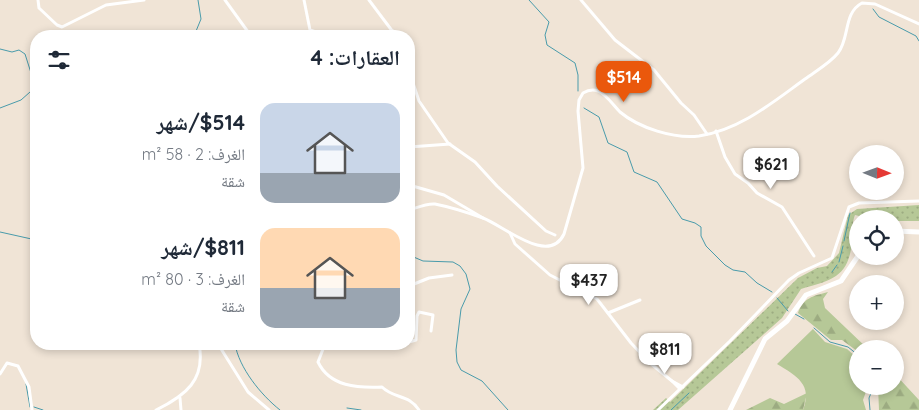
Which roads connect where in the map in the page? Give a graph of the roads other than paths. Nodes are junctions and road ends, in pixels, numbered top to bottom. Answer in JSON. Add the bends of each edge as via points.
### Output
{"nodes":[{"id":1,"x":38,"y":0,"type":"edge"},
{"id":2,"x":144,"y":0,"type":"edge"},
{"id":3,"x":226,"y":0,"type":"edge"},
{"id":4,"x":304,"y":0,"type":"edge"},
{"id":5,"x":369,"y":0,"type":"edge"},
{"id":6,"x":581,"y":0,"type":"edge"},
{"id":7,"x":919,"y":24,"type":"edge"},
{"id":8,"x":247,"y":30,"type":"edge"},
{"id":9,"x":310,"y":30,"type":"edge"},
{"id":10,"x":392,"y":30,"type":"edge"},
{"id":11,"x":415,"y":88,"type":"edge"},
{"id":12,"x":716,"y":131,"type":"junction"},
{"id":13,"x":706,"y":134,"type":"junction"},
{"id":14,"x":450,"y":144,"type":"junction"},
{"id":15,"x":415,"y":147,"type":"edge"},
{"id":16,"x":415,"y":186,"type":"edge"},
{"id":17,"x":919,"y":201,"type":"edge"},
{"id":18,"x":415,"y":209,"type":"edge"},
{"id":19,"x":484,"y":219,"type":"junction"},
{"id":20,"x":904,"y":231,"type":"edge"},
{"id":21,"x":919,"y":232,"type":"edge"},
{"id":22,"x":510,"y":233,"type":"junction"},
{"id":23,"x":564,"y":234,"type":"junction"},
{"id":24,"x":555,"y":235,"type":"junction"},
{"id":25,"x":561,"y":241,"type":"junction"},
{"id":26,"x":814,"y":256,"type":"dead end"},
{"id":27,"x":852,"y":265,"type":"edge"},
{"id":28,"x":452,"y":275,"type":"dead end"},
{"id":29,"x":415,"y":284,"type":"edge"},
{"id":30,"x":640,"y":300,"type":"dead end"},
{"id":31,"x":608,"y":313,"type":"junction"},
{"id":32,"x":431,"y":331,"type":"dead end"},
{"id":33,"x":415,"y":340,"type":"edge"},
{"id":34,"x":199,"y":350,"type":"edge"},
{"id":35,"x":221,"y":350,"type":"edge"},
{"id":36,"x":324,"y":350,"type":"edge"},
{"id":37,"x":0,"y":374,"type":"edge"},
{"id":38,"x":681,"y":388,"type":"junction"},
{"id":39,"x":180,"y":398,"type":"junction"},
{"id":40,"x":259,"y":403,"type":"junction"},
{"id":41,"x":32,"y":410,"type":"edge"},
{"id":42,"x":156,"y":410,"type":"edge"},
{"id":43,"x":181,"y":410,"type":"edge"},
{"id":44,"x":261,"y":410,"type":"edge"},
{"id":45,"x":269,"y":410,"type":"edge"},
{"id":46,"x":419,"y":410,"type":"edge"},
{"id":47,"x":658,"y":410,"type":"edge"},
{"id":48,"x":730,"y":410,"type":"edge"}],
"edges":[{"from":1,"to":2,"type":"street","via":[[39,8],[62,27],[106,5]]},
{"from":3,"to":8,"type":"street"},
{"from":4,"to":9,"type":"street"},
{"from":5,"to":10,"type":"street"},
{"from":6,"to":13,"type":"street","via":[[615,40],[657,73],[694,115]]},
{"from":7,"to":12,"type":"street","via":[[875,4],[862,3],[852,11],[843,45],[836,55],[758,113]]},
{"from":11,"to":14,"type":"street","via":[[422,106]]},
{"from":12,"to":13,"type":"street"},
{"from":12,"to":26,"type":"street","via":[[726,160],[735,174],[782,207]]},
{"from":13,"to":23,"type":"street","via":[[686,136],[659,131],[624,115],[600,92],[591,90],[584,93],[579,100],[578,121],[583,168]]},
{"from":14,"to":15,"type":"street"},
{"from":14,"to":24,"type":"street","via":[[475,162],[546,231]]},
{"from":16,"to":19,"type":"street","via":[[444,195],[469,207]]},
{"from":17,"to":38,"type":"street","via":[[858,203],[849,207],[832,258],[789,280]]},
{"from":18,"to":19,"type":"street","via":[[436,204]]},
{"from":19,"to":22,"type":"street"},
{"from":20,"to":21,"type":"main road"},
{"from":22,"to":25,"type":"street","via":[[543,246],[554,246]]},
{"from":22,"to":31,"type":"street","via":[[515,244],[550,275],[597,299]]},
{"from":23,"to":24,"type":"street"},
{"from":23,"to":25,"type":"street"},
{"from":24,"to":25,"type":"street"},
{"from":27,"to":48,"type":"main road","via":[[841,281],[806,295],[787,321],[764,339]]},
{"from":28,"to":29,"type":"street"},
{"from":30,"to":31,"type":"street"},
{"from":31,"to":38,"type":"street","via":[[631,344]]},
{"from":32,"to":33,"type":"street","via":[[433,315],[420,312]]},
{"from":34,"to":39,"type":"street","via":[[198,371],[189,390]]},
{"from":35,"to":40,"type":"street","via":[[236,376]]},
{"from":36,"to":46,"type":"street","via":[[319,364],[334,380],[356,387],[382,387],[388,393],[412,401]]},
{"from":37,"to":41,"type":"street","via":[[7,363],[18,366],[29,387]]},
{"from":38,"to":47,"type":"street"},
{"from":39,"to":42,"type":"street"},
{"from":39,"to":43,"type":"street"},
{"from":40,"to":44,"type":"street"},
{"from":40,"to":45,"type":"street"}]}
